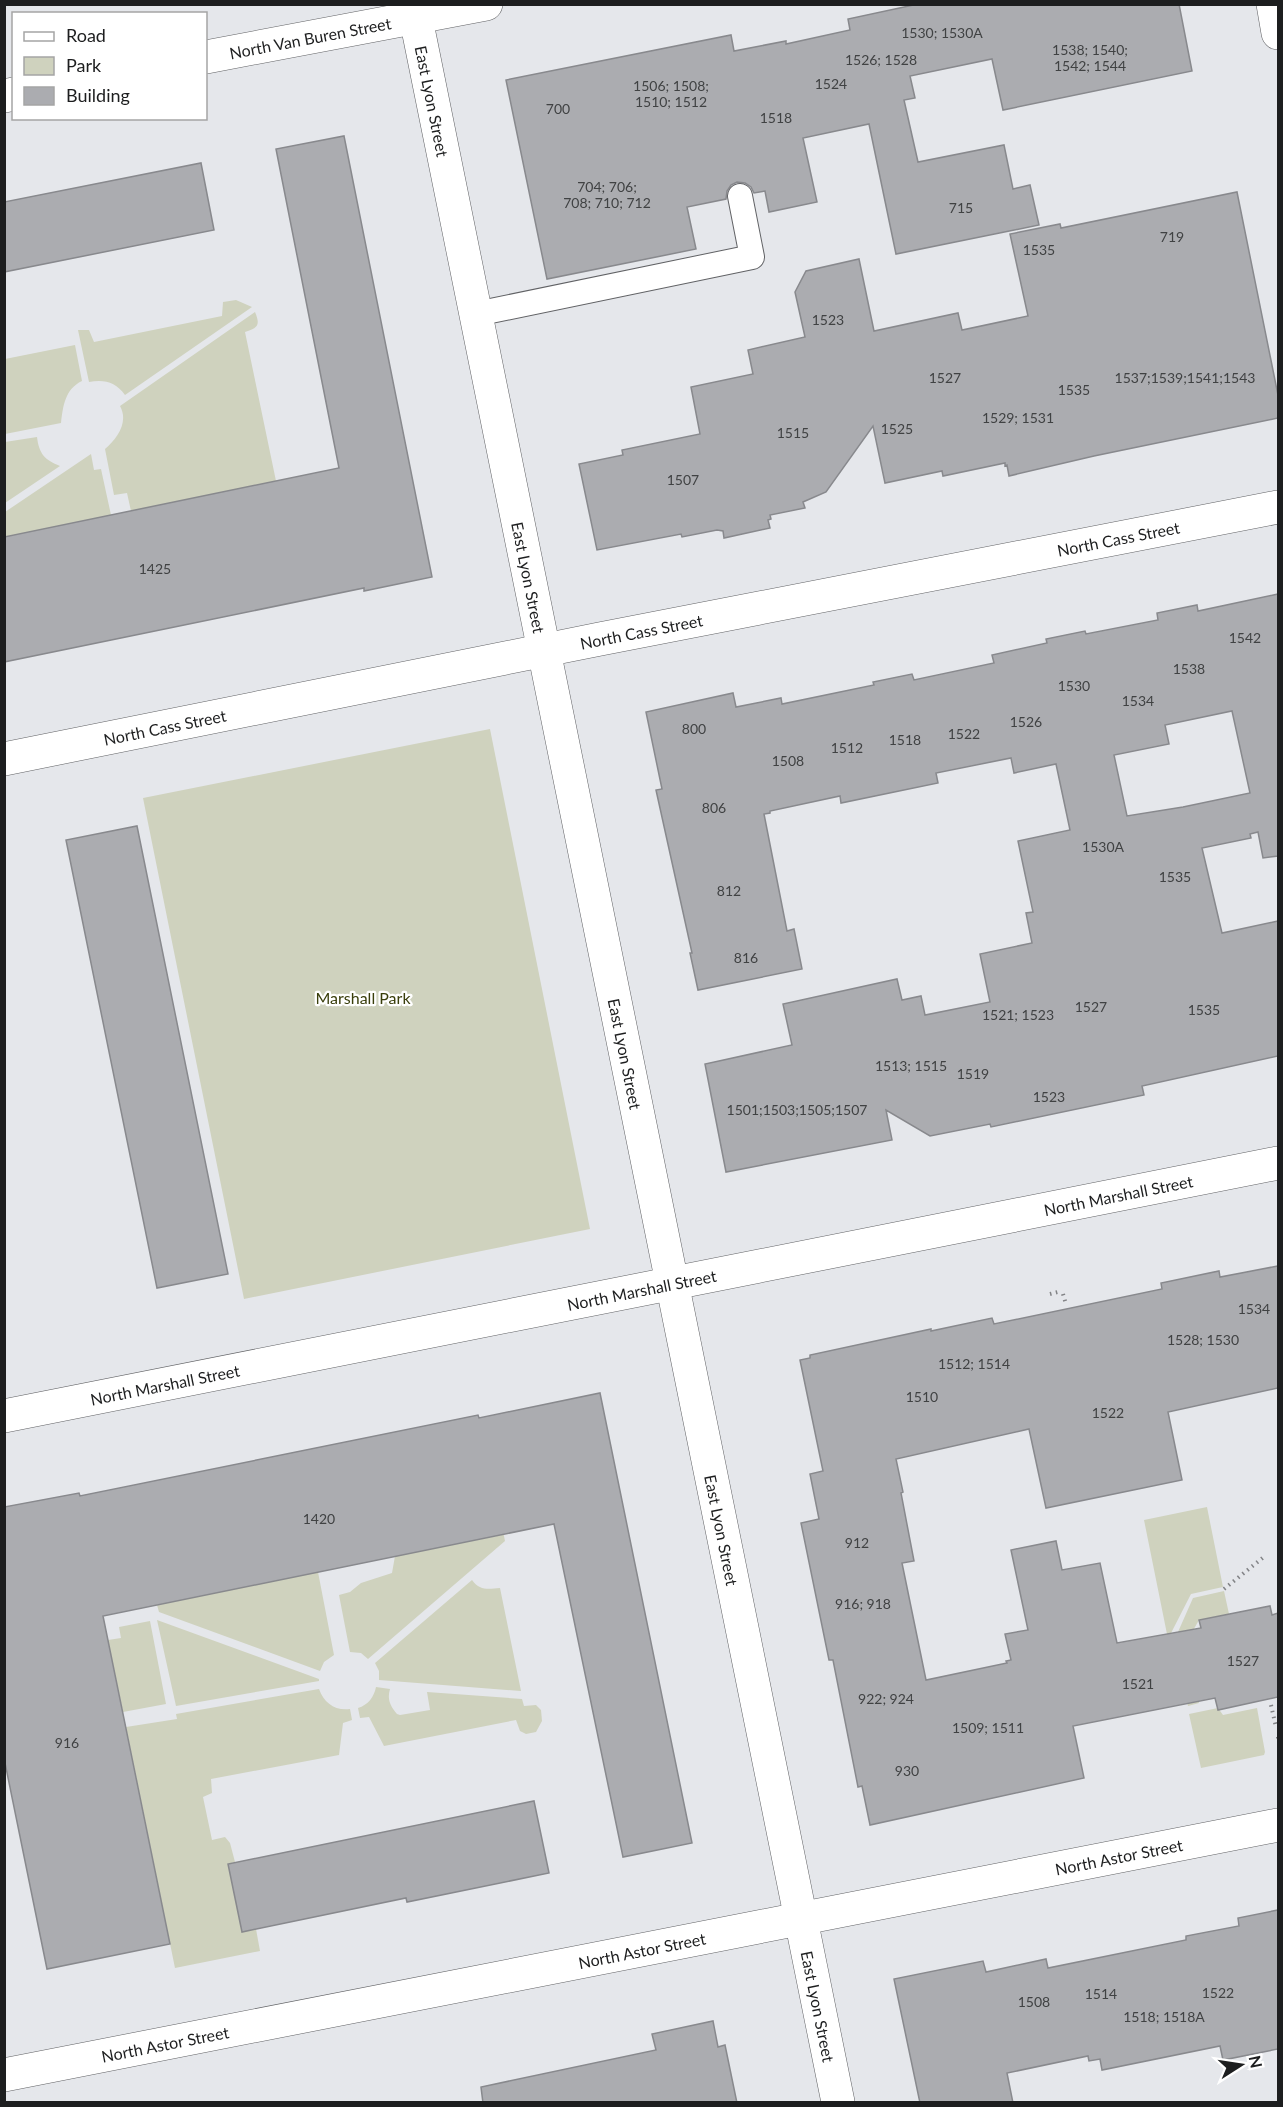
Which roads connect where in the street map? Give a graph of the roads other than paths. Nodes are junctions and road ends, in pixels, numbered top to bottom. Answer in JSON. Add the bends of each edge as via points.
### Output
{"nodes":[{"id":1,"x":486,"y":4,"type":"edge"},
{"id":2,"x":1273,"y":4,"type":"edge"},
{"id":3,"x":414,"y":11,"type":"edge"},
{"id":4,"x":1278,"y":33,"type":"edge"},
{"id":5,"x":207,"y":57,"type":"edge"},
{"id":6,"x":740,"y":196,"type":"dead end"},
{"id":7,"x":476,"y":314,"type":"junction"},
{"id":8,"x":1278,"y":507,"type":"edge"},
{"id":9,"x":544,"y":651,"type":"junction"},
{"id":10,"x":4,"y":759,"type":"edge"},
{"id":11,"x":1278,"y":1163,"type":"edge"},
{"id":12,"x":672,"y":1283,"type":"junction"},
{"id":13,"x":4,"y":1416,"type":"edge"},
{"id":14,"x":1278,"y":1825,"type":"edge"},
{"id":15,"x":800,"y":1918,"type":"junction"},
{"id":16,"x":4,"y":2075,"type":"edge"},
{"id":17,"x":838,"y":2103,"type":"edge"}],
"edges":[{"from":1,"to":3,"type":"street","name":"North Van Buren Street"},
{"from":2,"to":4,"type":"street"},
{"from":3,"to":5,"type":"street","name":"North Van Buren Street"},
{"from":3,"to":7,"type":"street","name":"East Lyon Street"},
{"from":6,"to":7,"type":"lane","via":[[752,257]]},
{"from":7,"to":9,"type":"street","name":"East Lyon Street"},
{"from":8,"to":9,"type":"street","name":"North Cass Street"},
{"from":9,"to":10,"type":"street","name":"North Cass Street"},
{"from":9,"to":12,"type":"street","name":"East Lyon Street"},
{"from":11,"to":12,"type":"street","name":"North Marshall Street"},
{"from":12,"to":13,"type":"street","name":"North Marshall Street"},
{"from":12,"to":15,"type":"street","name":"East Lyon Street"},
{"from":14,"to":15,"type":"street","name":"North Astor Street"},
{"from":15,"to":16,"type":"street","name":"North Astor Street"},
{"from":15,"to":17,"type":"street","name":"East Lyon Street"}]}
